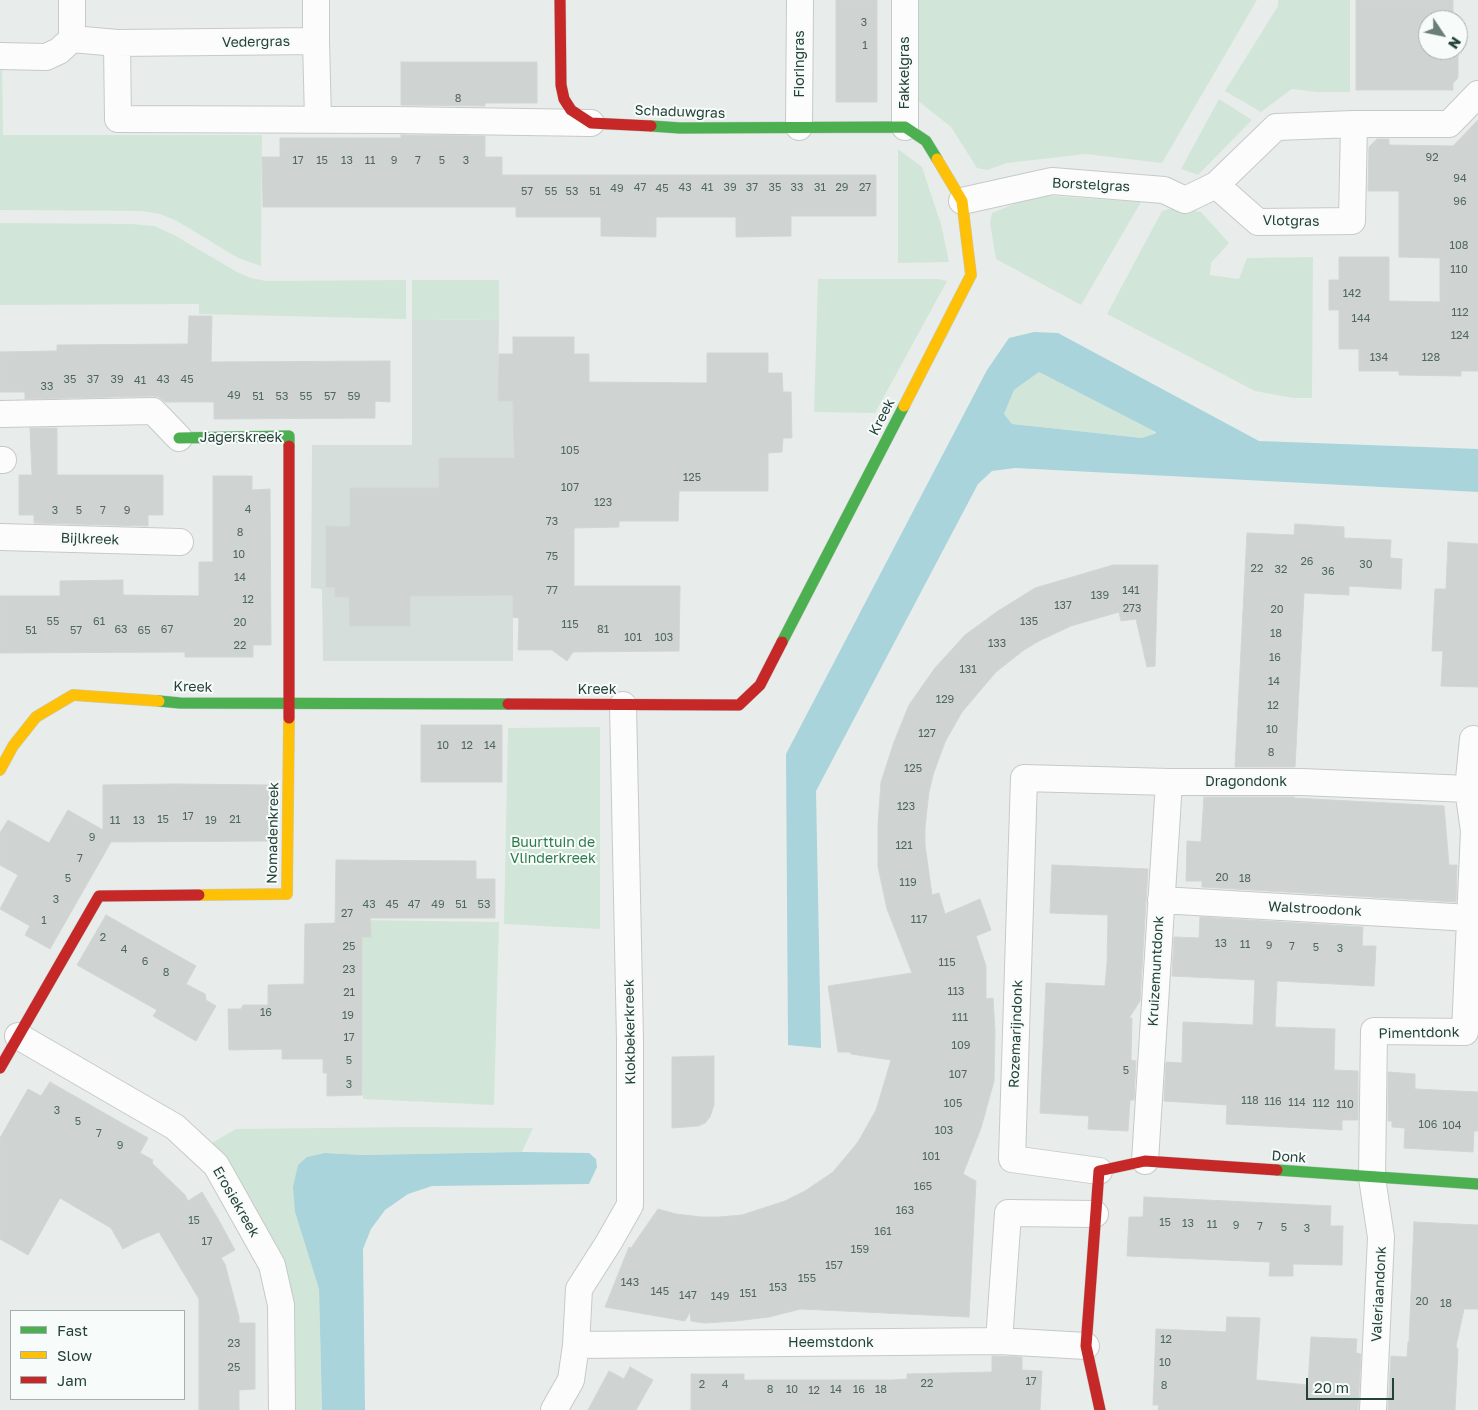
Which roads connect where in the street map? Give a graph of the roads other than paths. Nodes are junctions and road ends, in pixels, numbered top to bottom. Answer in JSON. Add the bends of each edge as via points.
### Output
{"nodes":[{"id":1,"x":72,"y":0,"type":"edge"},
{"id":2,"x":316,"y":0,"type":"edge"},
{"id":3,"x":560,"y":0,"type":"edge"},
{"id":4,"x":800,"y":0,"type":"edge"},
{"id":5,"x":905,"y":0,"type":"edge"},
{"id":6,"x":72,"y":39,"type":"junction"},
{"id":7,"x":316,"y":41,"type":"junction"},
{"id":8,"x":117,"y":43,"type":"junction"},
{"id":9,"x":0,"y":56,"type":"edge"},
{"id":10,"x":1478,"y":94,"type":"edge"},
{"id":11,"x":318,"y":119,"type":"junction"},
{"id":12,"x":591,"y":123,"type":"junction"},
{"id":13,"x":1354,"y":124,"type":"junction"},
{"id":14,"x":799,"y":127,"type":"junction"},
{"id":15,"x":905,"y":127,"type":"junction"},
{"id":16,"x":1216,"y":185,"type":"junction"},
{"id":17,"x":962,"y":201,"type":"junction"},
{"id":18,"x":971,"y":275,"type":"joint"},
{"id":19,"x":0,"y":414,"type":"edge"},
{"id":20,"x":179,"y":438,"type":"joint"},
{"id":21,"x":0,"y":537,"type":"edge"},
{"id":22,"x":180,"y":542,"type":"dead end"},
{"id":23,"x":289,"y":703,"type":"junction"},
{"id":24,"x":623,"y":705,"type":"junction"},
{"id":25,"x":1473,"y":739,"type":"dead end"},
{"id":26,"x":7,"y":742,"type":"edge"},
{"id":27,"x":0,"y":770,"type":"edge"},
{"id":28,"x":1024,"y":778,"type":"joint"},
{"id":29,"x":1169,"y":782,"type":"junction"},
{"id":30,"x":1468,"y":789,"type":"junction"},
{"id":31,"x":1476,"y":831,"type":"edge"},
{"id":32,"x":1161,"y":900,"type":"junction"},
{"id":33,"x":1470,"y":918,"type":"junction"},
{"id":34,"x":18,"y":1036,"type":"junction"},
{"id":35,"x":0,"y":1068,"type":"edge"},
{"id":36,"x":1145,"y":1161,"type":"junction"},
{"id":37,"x":1099,"y":1171,"type":"junction"},
{"id":38,"x":1372,"y":1178,"type":"junction"},
{"id":39,"x":1478,"y":1184,"type":"edge"},
{"id":40,"x":1096,"y":1214,"type":"junction"},
{"id":41,"x":999,"y":1341,"type":"junction"},
{"id":42,"x":576,"y":1344,"type":"junction"},
{"id":43,"x":1086,"y":1346,"type":"junction"},
{"id":44,"x":282,"y":1410,"type":"edge"},
{"id":45,"x":554,"y":1410,"type":"edge"},
{"id":46,"x":1100,"y":1410,"type":"edge"},
{"id":47,"x":1373,"y":1410,"type":"edge"}],
"edges":[{"from":1,"to":6,"type":"street"},
{"from":2,"to":7,"type":"street"},
{"from":3,"to":12,"type":"street","via":[[564,99],[571,110]]},
{"from":4,"to":14,"type":"street","name":"Fioringras"},
{"from":5,"to":15,"type":"street","name":"Fakkelgras"},
{"from":6,"to":8,"type":"street","name":"Vedergras"},
{"from":6,"to":9,"type":"street","via":[[46,57]]},
{"from":7,"to":8,"type":"street","name":"Vedergras"},
{"from":7,"to":11,"type":"street"},
{"from":8,"to":11,"type":"street","via":[[118,119]]},
{"from":10,"to":13,"type":"street","via":[[1449,124]]},
{"from":11,"to":12,"type":"street"},
{"from":12,"to":14,"type":"street","name":"Schaduwgras","via":[[680,128]]},
{"from":13,"to":16,"type":"street","via":[[1276,127]]},
{"from":13,"to":16,"type":"street","name":"Vlotgras","via":[[1352,221],[1258,222]]},
{"from":14,"to":15,"type":"street","name":"Schaduwgras"},
{"from":15,"to":17,"type":"street","name":"Fakkelgras","via":[[926,142]]},
{"from":16,"to":17,"type":"street","name":"Borstelgras","via":[[1186,200],[1164,190],[1052,181]]},
{"from":17,"to":18,"type":"street","name":"Fakkelgras"},
{"from":18,"to":24,"type":"street","name":"Kreek","via":[[760,685],[739,705]]},
{"from":19,"to":20,"type":"street","name":"Jagerskreek","via":[[153,410]]},
{"from":20,"to":23,"type":"street","name":"Jagerskreek","via":[[289,436]]},
{"from":21,"to":22,"type":"street","name":"Bijlkreek"},
{"from":23,"to":24,"type":"street","name":"Kreek"},
{"from":23,"to":26,"type":"street","name":"Kreek","via":[[180,703],[73,695],[36,717]]},
{"from":23,"to":34,"type":"street","name":"Nomadenkreek","via":[[287,894],[99,896]]},
{"from":24,"to":42,"type":"street","name":"Klokbekerkreek","via":[[630,1205],[579,1289]]},
{"from":25,"to":30,"type":"street","name":"Pimentdonk"},
{"from":26,"to":27,"type":"street","name":"Kreek"},
{"from":28,"to":29,"type":"street","name":"Dragondonk"},
{"from":28,"to":37,"type":"street","name":"Rozemarijndonk","via":[[1012,1159]]},
{"from":29,"to":30,"type":"street","name":"Dragondonk","via":[[1302,782]]},
{"from":29,"to":32,"type":"street","name":"Kruizemuntdonk"},
{"from":30,"to":31,"type":"street","name":"Pimentdonk"},
{"from":31,"to":33,"type":"street","name":"Pimentdonk"},
{"from":32,"to":33,"type":"street","name":"Walstroodonk"},
{"from":32,"to":36,"type":"street","name":"Kruizemuntdonk"},
{"from":33,"to":38,"type":"street","name":"Pimentdonk","via":[[1465,1032],[1374,1031]]},
{"from":34,"to":35,"type":"street"},
{"from":34,"to":44,"type":"street","name":"Erosiekreek","via":[[175,1127],[216,1165],[272,1265],[281,1305]]},
{"from":36,"to":37,"type":"street","name":"Donk"},
{"from":36,"to":38,"type":"street","name":"Donk"},
{"from":37,"to":40,"type":"street"},
{"from":38,"to":39,"type":"street","name":"Donk"},
{"from":38,"to":47,"type":"street","name":"Valeriaandonk","via":[[1381,1237]]},
{"from":40,"to":41,"type":"street","via":[[1008,1212]]},
{"from":40,"to":43,"type":"street"},
{"from":41,"to":42,"type":"street","name":"Heemstdonk"},
{"from":41,"to":43,"type":"street","name":"Heemstdonk"},
{"from":42,"to":45,"type":"street","name":"Klokbekerkreek","via":[[571,1380]]},
{"from":43,"to":46,"type":"street"}]}
